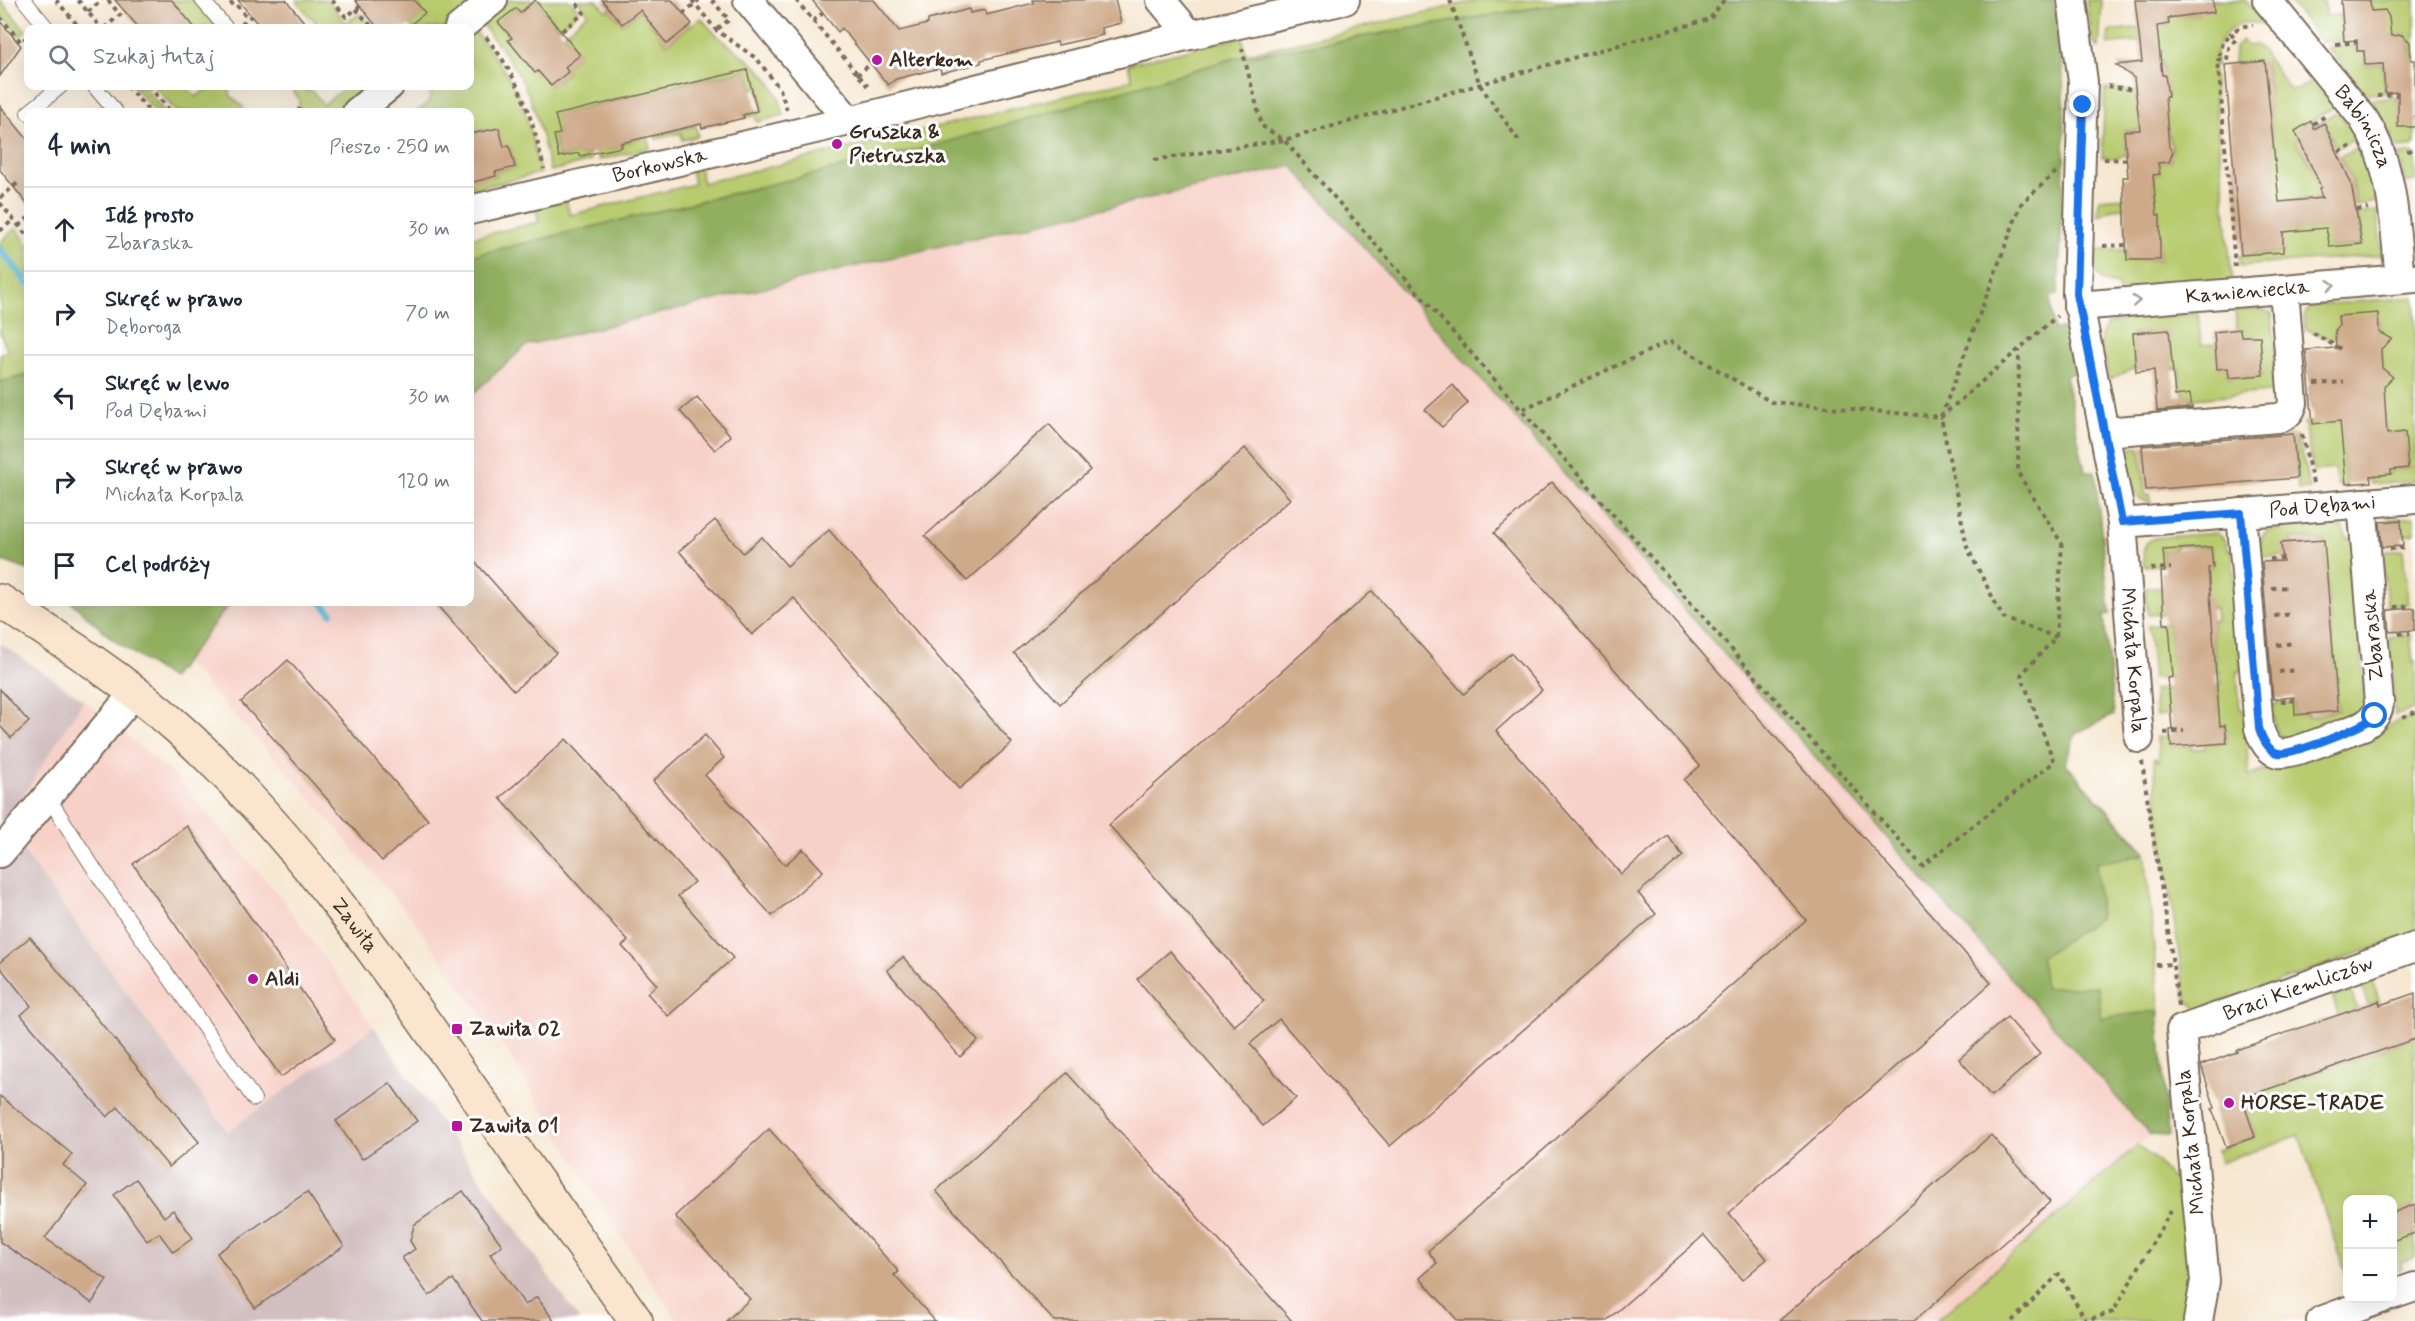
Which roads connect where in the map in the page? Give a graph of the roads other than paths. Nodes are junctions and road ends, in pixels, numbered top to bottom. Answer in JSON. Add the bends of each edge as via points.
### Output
{"nodes":[{"id":1,"x":24,"y":0,"type":"edge"},
{"id":2,"x":202,"y":0,"type":"edge"},
{"id":3,"x":494,"y":0,"type":"edge"},
{"id":4,"x":748,"y":0,"type":"edge"},
{"id":5,"x":1161,"y":0,"type":"edge"},
{"id":6,"x":1345,"y":0,"type":"edge"},
{"id":7,"x":2073,"y":0,"type":"edge"},
{"id":8,"x":2263,"y":13,"type":"edge"},
{"id":9,"x":44,"y":24,"type":"edge"},
{"id":10,"x":223,"y":24,"type":"edge"},
{"id":11,"x":465,"y":24,"type":"edge"},
{"id":12,"x":1190,"y":35,"type":"junction"},
{"id":13,"x":56,"y":90,"type":"edge"},
{"id":14,"x":97,"y":90,"type":"edge"},
{"id":15,"x":384,"y":90,"type":"edge"},
{"id":16,"x":34,"y":108,"type":"edge"},
{"id":17,"x":113,"y":108,"type":"edge"},
{"id":18,"x":362,"y":108,"type":"edge"},
{"id":19,"x":849,"y":121,"type":"junction"},
{"id":20,"x":474,"y":209,"type":"edge"},
{"id":21,"x":2408,"y":279,"type":"edge"},
{"id":22,"x":2284,"y":289,"type":"junction"},
{"id":23,"x":2068,"y":310,"type":"junction"},
{"id":24,"x":2104,"y":432,"type":"junction"},
{"id":25,"x":2415,"y":499,"type":"edge"},
{"id":26,"x":2362,"y":503,"type":"junction"},
{"id":27,"x":2241,"y":513,"type":"junction"},
{"id":28,"x":2122,"y":522,"type":"junction"},
{"id":29,"x":0,"y":601,"type":"edge"},
{"id":30,"x":135,"y":692,"type":"junction"},
{"id":31,"x":2148,"y":736,"type":"road end"},
{"id":32,"x":48,"y":797,"type":"junction"},
{"id":33,"x":0,"y":854,"type":"edge"},
{"id":34,"x":2415,"y":947,"type":"edge"},
{"id":35,"x":2181,"y":1030,"type":"joint"},
{"id":36,"x":254,"y":1099,"type":"dead end"},
{"id":37,"x":2415,"y":1287,"type":"edge"},
{"id":38,"x":2397,"y":1293,"type":"edge"},
{"id":39,"x":2372,"y":1303,"type":"edge"},
{"id":40,"x":636,"y":1321,"type":"edge"},
{"id":41,"x":2198,"y":1321,"type":"edge"},
{"id":42,"x":2321,"y":1321,"type":"edge"}],
"edges":[{"from":1,"to":9,"type":"lane"},
{"from":2,"to":10,"type":"lane"},
{"from":3,"to":11,"type":"street"},
{"from":4,"to":19,"type":"street"},
{"from":5,"to":12,"type":"street"},
{"from":6,"to":12,"type":"street","name":"Borkowska"},
{"from":7,"to":23,"type":"street","name":"Michała Korpala","via":[[2084,82],[2076,282]]},
{"from":8,"to":21,"type":"street","name":"Babinicza","via":[[2363,118],[2378,145]]},
{"from":12,"to":19,"type":"street","name":"Borkowska"},
{"from":13,"to":16,"type":"lane"},
{"from":14,"to":17,"type":"lane"},
{"from":15,"to":18,"type":"street"},
{"from":19,"to":20,"type":"street","name":"Borkowska"},
{"from":22,"to":21,"type":"street","name":"Kamieniecka","one_way":true},
{"from":23,"to":22,"type":"street","name":"Kamieniecka","one_way":true},
{"from":22,"to":24,"type":"street","via":[[2293,403],[2286,415]]},
{"from":23,"to":24,"type":"street","name":"Michała Korpala"},
{"from":24,"to":28,"type":"street","name":"Michała Korpala"},
{"from":25,"to":26,"type":"street","name":"Pod Dębami"},
{"from":26,"to":27,"type":"street","name":"Pod Dębami"},
{"from":26,"to":27,"type":"street","name":"Zbaraska","via":[[2379,707],[2365,724],[2284,753],[2274,751],[2259,728]]},
{"from":27,"to":28,"type":"street","name":"Pod Dębami"},
{"from":28,"to":31,"type":"street","name":"Michała Korpala"},
{"from":29,"to":30,"type":"street","name":"Zawiła"},
{"from":30,"to":32,"type":"street"},
{"from":30,"to":40,"type":"street","name":"Zawiła","via":[[241,789],[306,862]]},
{"from":32,"to":33,"type":"street"},
{"from":32,"to":36,"type":"lane"},
{"from":34,"to":35,"type":"street","name":"Braci Kiemliczów"},
{"from":35,"to":41,"type":"street","name":"Michała Korpala","via":[[2205,1281]]},
{"from":37,"to":38,"type":"street"},
{"from":39,"to":42,"type":"street"}]}
